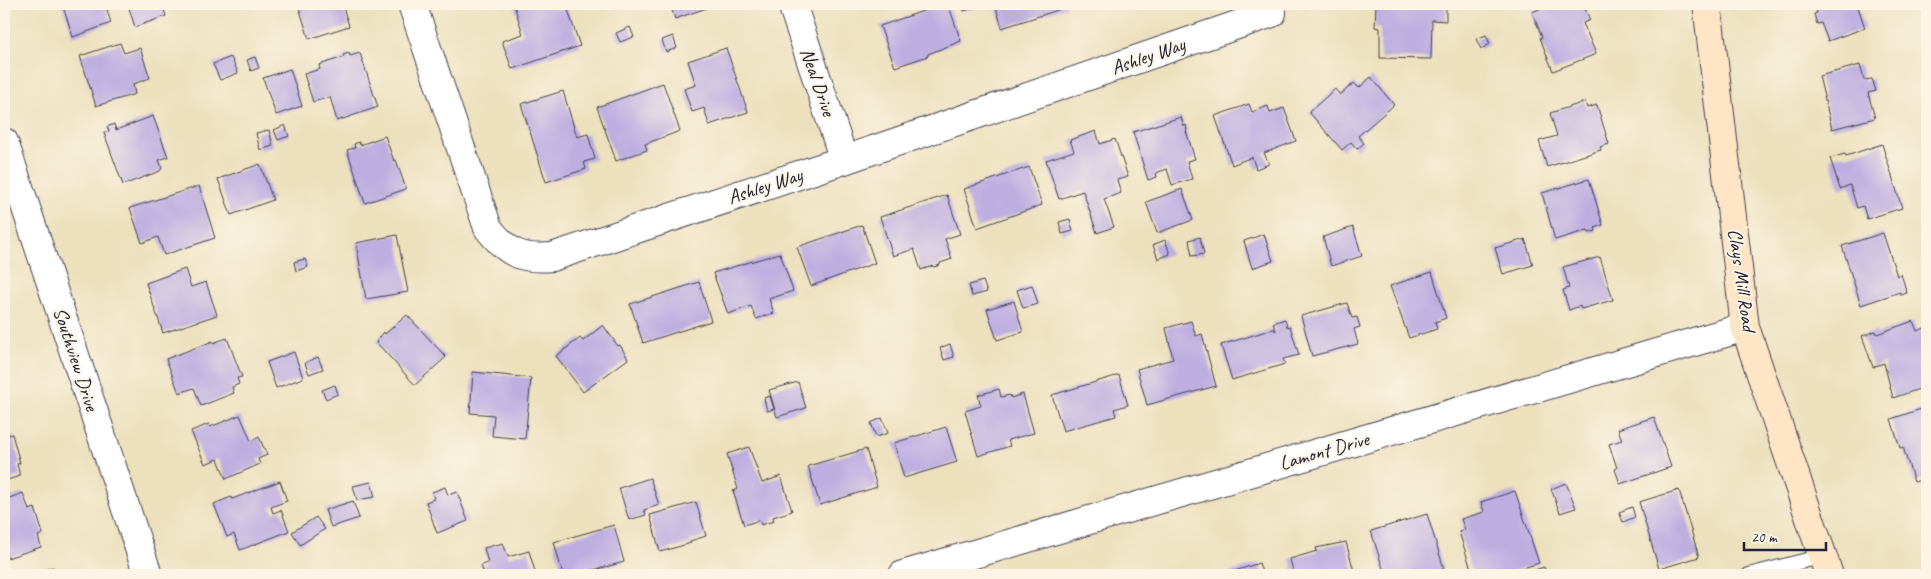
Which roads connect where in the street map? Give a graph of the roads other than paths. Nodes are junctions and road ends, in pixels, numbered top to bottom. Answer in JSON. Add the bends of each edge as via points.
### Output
{"nodes":[{"id":1,"x":412,"y":4,"type":"edge"},
{"id":2,"x":792,"y":4,"type":"edge"},
{"id":3,"x":1707,"y":4,"type":"edge"},
{"id":4,"x":1272,"y":13,"type":"dead end"},
{"id":5,"x":4,"y":142,"type":"edge"},
{"id":6,"x":844,"y":160,"type":"junction"},
{"id":7,"x":1745,"y":327,"type":"junction"},
{"id":8,"x":1826,"y":566,"type":"edge"},
{"id":9,"x":148,"y":575,"type":"edge"},
{"id":10,"x":903,"y":575,"type":"edge"},
{"id":11,"x":1749,"y":575,"type":"edge"}],
"edges":[{"from":1,"to":6,"type":"street","name":"Ashley Way","via":[[483,217],[502,245],[516,254],[552,257]]},
{"from":2,"to":6,"type":"street","name":"Neal Drive"},
{"from":3,"to":7,"type":"main road","name":"Clays Mill Road"},
{"from":4,"to":6,"type":"street","name":"Ashley Way"},
{"from":5,"to":9,"type":"street","name":"Southview Drive"},
{"from":7,"to":8,"type":"main road","name":"Clays Mill Road"},
{"from":7,"to":10,"type":"street","name":"Lamont Drive"},
{"from":8,"to":11,"type":"lane"}]}
